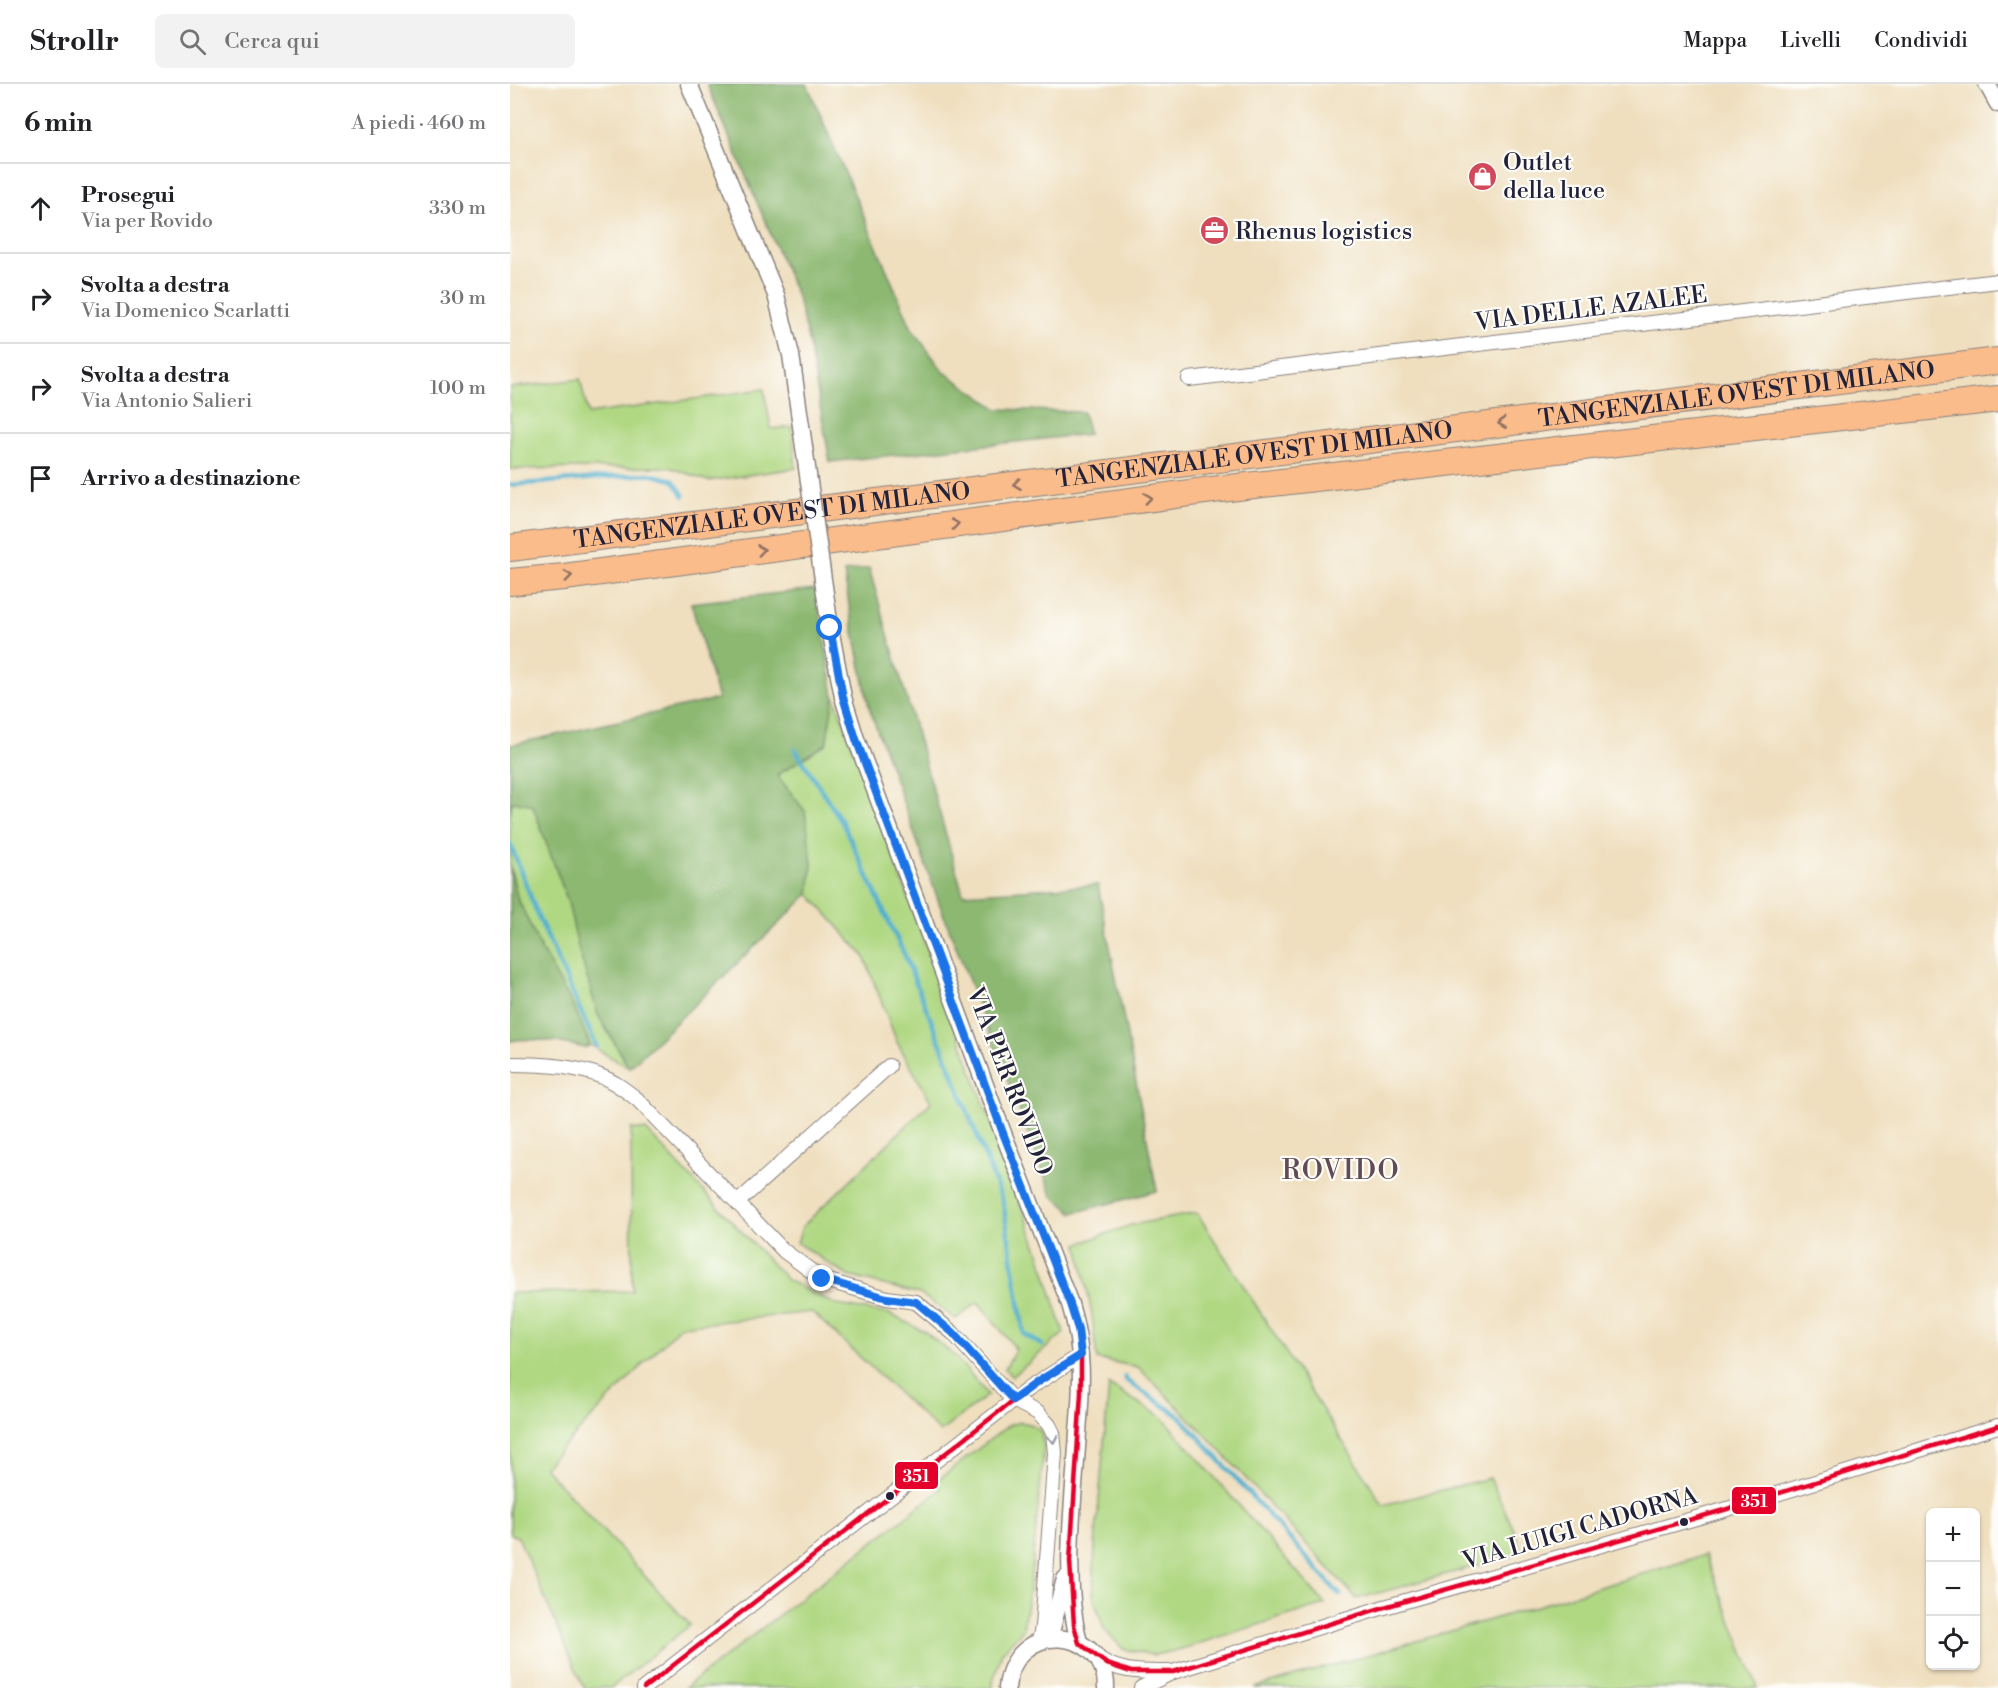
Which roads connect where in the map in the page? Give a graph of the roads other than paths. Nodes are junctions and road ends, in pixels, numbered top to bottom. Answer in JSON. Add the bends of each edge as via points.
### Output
{"nodes":[{"id":1,"x":689,"y":84,"type":"edge"},
{"id":2,"x":1987,"y":84,"type":"edge"},
{"id":3,"x":1998,"y":104,"type":"edge"},
{"id":4,"x":1998,"y":281,"type":"edge"},
{"id":5,"x":1998,"y":362,"type":"edge"},
{"id":6,"x":1190,"y":379,"type":"dead end"},
{"id":7,"x":1998,"y":399,"type":"edge"},
{"id":8,"x":510,"y":548,"type":"edge"},
{"id":9,"x":510,"y":582,"type":"edge"},
{"id":10,"x":510,"y":1064,"type":"edge"},
{"id":11,"x":889,"y":1066,"type":"dead end"},
{"id":12,"x":738,"y":1202,"type":"junction"},
{"id":13,"x":1081,"y":1355,"type":"junction"},
{"id":14,"x":1013,"y":1400,"type":"junction"},
{"id":15,"x":1998,"y":1426,"type":"edge"},
{"id":16,"x":1070,"y":1561,"type":"junction"},
{"id":17,"x":1043,"y":1640,"type":"junction"},
{"id":18,"x":1079,"y":1643,"type":"junction"},
{"id":19,"x":1094,"y":1655,"type":"junction"},
{"id":20,"x":1173,"y":1672,"type":"junction"},
{"id":21,"x":644,"y":1688,"type":"edge"},
{"id":22,"x":1007,"y":1688,"type":"edge"},
{"id":23,"x":1106,"y":1688,"type":"edge"},
{"id":24,"x":1141,"y":1688,"type":"edge"}],
"edges":[{"from":1,"to":13,"type":"street","name":"VIA PER ROVIDO","bridge":true,"via":[[776,295],[791,355],[843,697],[1070,1304]]},
{"from":2,"to":3,"type":"street"},
{"from":4,"to":6,"type":"street","name":"VIA DELLE AZALEE"},
{"from":5,"to":8,"type":"highway","name":"TANGENZIALE OVEST DI MILANO","one_way":true},
{"from":9,"to":7,"type":"highway","name":"TANGENZIALE OVEST DI MILANO","one_way":true,"via":[[1212,490]]},
{"from":10,"to":12,"type":"street","via":[[554,1066],[598,1075],[618,1084]]},
{"from":11,"to":12,"type":"street"},
{"from":12,"to":14,"type":"street","via":[[784,1251],[822,1279],[887,1298],[916,1302],[953,1333]]},
{"from":13,"to":14,"type":"street"},
{"from":13,"to":16,"type":"street","name":"VIA PER ROVIDO"},
{"from":14,"to":17,"type":"street","one_way":true,"via":[[1049,1425],[1056,1453]]},
{"from":14,"to":21,"type":"street"},
{"from":15,"to":20,"type":"street","name":"VIA LUIGI CADORNA"},
{"from":16,"to":17,"type":"street","name":"VIA PER ROVIDO","via":[[1052,1628]]},
{"from":16,"to":18,"type":"street","name":"VIA PER ROVIDO"},
{"from":17,"to":18,"type":"street","via":[[1063,1638]]},
{"from":17,"to":22,"type":"street","via":[[1021,1653],[1008,1676]]},
{"from":18,"to":19,"type":"street"},
{"from":19,"to":20,"type":"street","name":"VIA LUIGI CADORNA","via":[[1131,1672]]},
{"from":19,"to":23,"type":"street","via":[[1102,1667]]},
{"from":20,"to":24,"type":"street","name":"VIA LUIGI CADORNA"}]}
